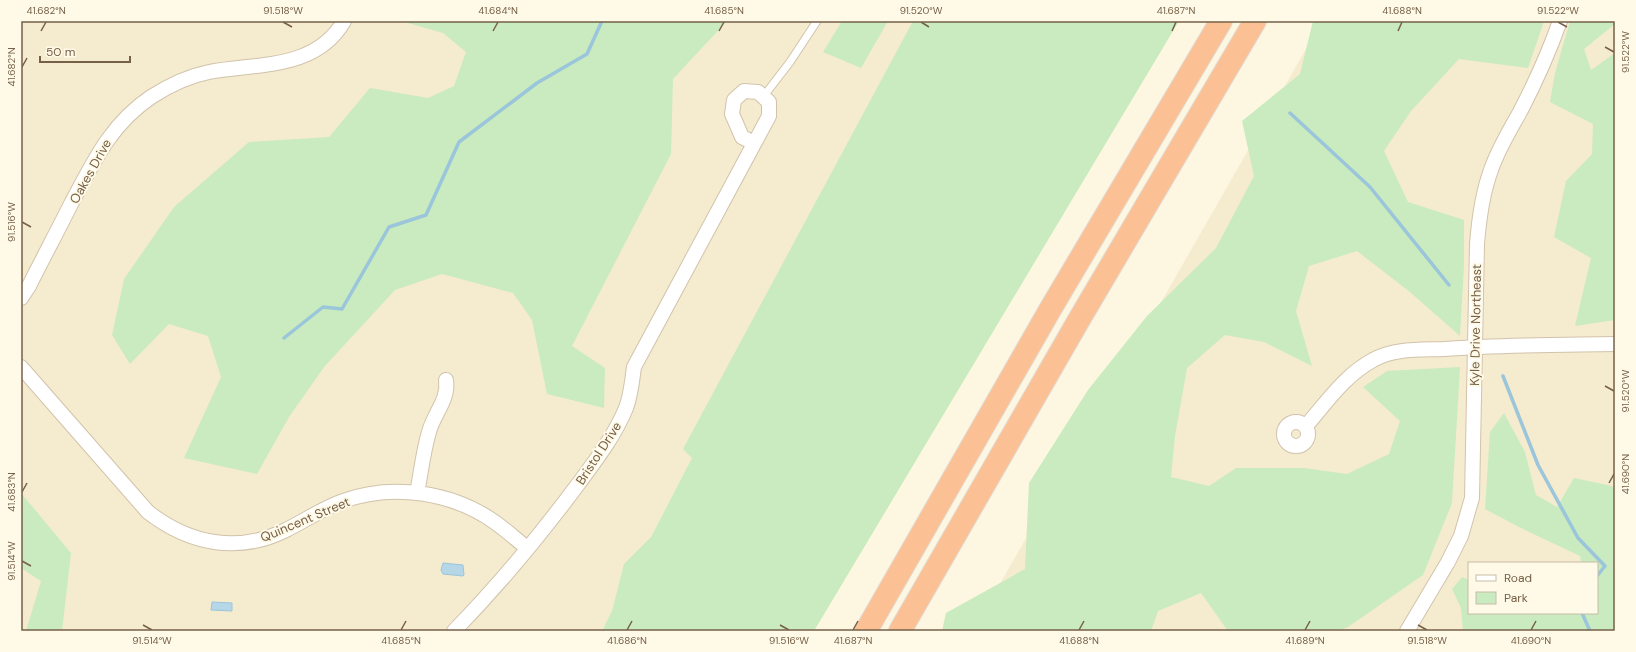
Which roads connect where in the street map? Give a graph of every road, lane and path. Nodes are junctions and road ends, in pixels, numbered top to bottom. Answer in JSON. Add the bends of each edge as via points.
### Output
{"nodes":[{"id":1,"x":344,"y":21,"type":"edge"},
{"id":2,"x":817,"y":21,"type":"edge"},
{"id":3,"x":1221,"y":21,"type":"edge"},
{"id":4,"x":1255,"y":21,"type":"edge"},
{"id":5,"x":1560,"y":21,"type":"edge"},
{"id":6,"x":763,"y":97,"type":"junction"},
{"id":7,"x":754,"y":143,"type":"junction"},
{"id":8,"x":21,"y":298,"type":"edge"},
{"id":9,"x":1615,"y":344,"type":"edge"},
{"id":10,"x":1474,"y":347,"type":"junction"},
{"id":11,"x":21,"y":367,"type":"edge"},
{"id":12,"x":446,"y":380,"type":"dead end"},
{"id":13,"x":1306,"y":426,"type":"dead end"},
{"id":14,"x":416,"y":493,"type":"junction"},
{"id":15,"x":527,"y":548,"type":"junction"},
{"id":16,"x":454,"y":631,"type":"edge"},
{"id":17,"x":866,"y":631,"type":"edge"},
{"id":18,"x":900,"y":631,"type":"edge"},
{"id":19,"x":1407,"y":631,"type":"edge"}],
"edges":[{"from":1,"to":8,"type":"street","name":"Oakes Drive","via":[[331,39],[304,57],[290,62],[202,74],[173,85],[137,108],[119,125],[97,155]]},
{"from":2,"to":6,"type":"lane"},
{"from":3,"to":17,"type":"highway","via":[[1051,308]]},
{"from":4,"to":18,"type":"highway"},
{"from":5,"to":10,"type":"street","name":"Kyle Drive Northeast","via":[[1539,75],[1500,148],[1484,191],[1478,221]]},
{"from":6,"to":7,"type":"street","name":"Bristol Drive","via":[[768,102],[769,116]]},
{"from":6,"to":7,"type":"street","via":[[758,92],[744,91],[734,100],[732,114],[742,137]]},
{"from":7,"to":15,"type":"street","name":"Bristol Drive","via":[[634,367],[626,408],[617,427],[560,509]]},
{"from":9,"to":10,"type":"street"},
{"from":10,"to":13,"type":"street","via":[[1399,351],[1372,360],[1348,377]]},
{"from":10,"to":19,"type":"street","name":"Kyle Drive Northeast","via":[[1472,498],[1461,536]]},
{"from":11,"to":14,"type":"street","name":"Quincent Street","via":[[148,512],[171,528],[191,537],[222,543],[267,538],[344,501],[383,493]]},
{"from":12,"to":14,"type":"street","via":[[446,397],[435,415],[429,432]]},
{"from":14,"to":15,"type":"street","name":"Quincent Street","via":[[455,502],[476,511],[496,523]]},
{"from":15,"to":16,"type":"street","name":"Bristol Drive"}]}
